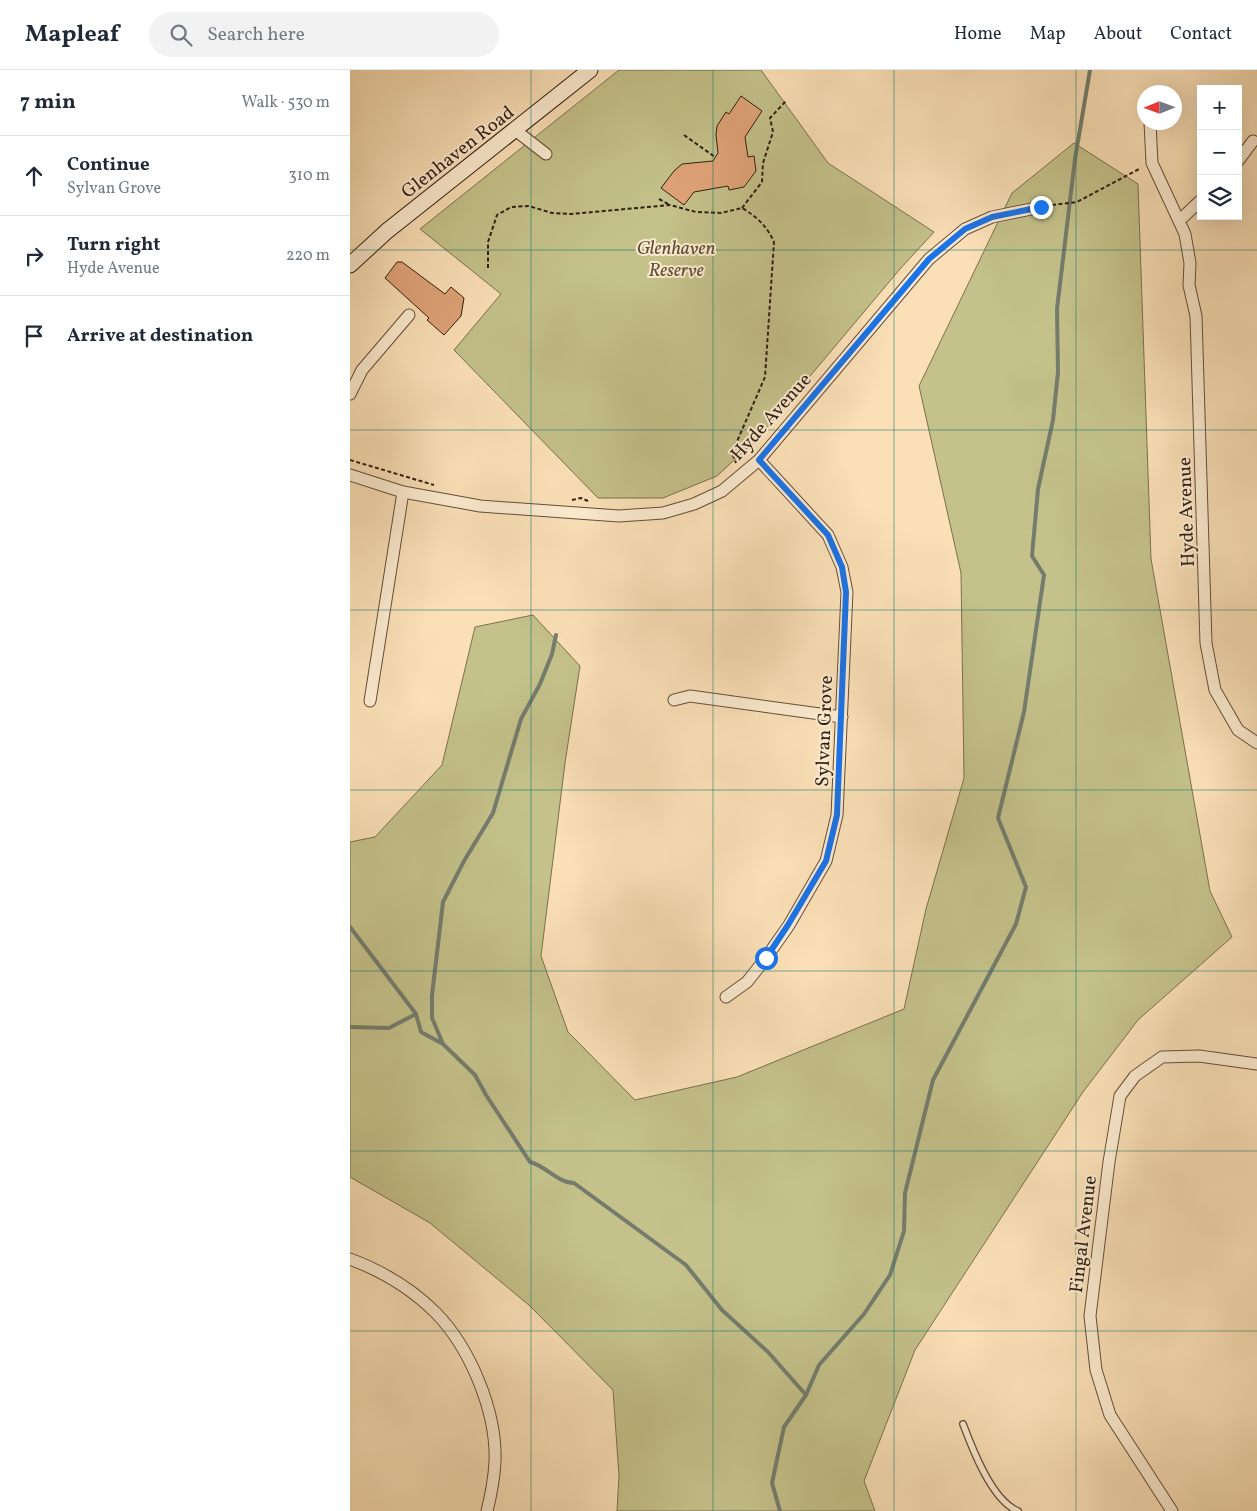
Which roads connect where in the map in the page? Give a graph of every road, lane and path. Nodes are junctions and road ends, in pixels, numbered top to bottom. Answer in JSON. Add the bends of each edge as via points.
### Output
{"nodes":[{"id":1,"x":590,"y":70,"type":"edge"},
{"id":2,"x":786,"y":101,"type":"dead end"},
{"id":3,"x":516,"y":130,"type":"junction"},
{"id":4,"x":1150,"y":130,"type":"edge"},
{"id":5,"x":684,"y":135,"type":"dead end"},
{"id":6,"x":1253,"y":141,"type":"dead end"},
{"id":7,"x":546,"y":154,"type":"dead end"},
{"id":8,"x":1242,"y":156,"type":"edge"},
{"id":9,"x":715,"y":157,"type":"dead end"},
{"id":10,"x":1152,"y":163,"type":"junction"},
{"id":11,"x":660,"y":198,"type":"dead end"},
{"id":12,"x":1058,"y":204,"type":"dead end"},
{"id":13,"x":1197,"y":204,"type":"edge"},
{"id":14,"x":670,"y":205,"type":"junction"},
{"id":15,"x":1041,"y":207,"type":"dead end"},
{"id":16,"x":742,"y":208,"type":"junction"},
{"id":17,"x":1179,"y":221,"type":"junction"},
{"id":18,"x":350,"y":266,"type":"edge"},
{"id":19,"x":488,"y":268,"type":"dead end"},
{"id":20,"x":409,"y":315,"type":"dead end"},
{"id":21,"x":350,"y":394,"type":"edge"},
{"id":22,"x":350,"y":460,"type":"edge"},
{"id":23,"x":759,"y":460,"type":"junction"},
{"id":24,"x":741,"y":474,"type":"junction"},
{"id":25,"x":350,"y":475,"type":"edge"},
{"id":26,"x":438,"y":486,"type":"dead end"},
{"id":27,"x":403,"y":492,"type":"junction"},
{"id":28,"x":570,"y":500,"type":"dead end"},
{"id":29,"x":588,"y":501,"type":"dead end"},
{"id":30,"x":674,"y":700,"type":"dead end"},
{"id":31,"x":370,"y":701,"type":"dead end"},
{"id":32,"x":842,"y":718,"type":"junction"},
{"id":33,"x":1257,"y":743,"type":"edge"},
{"id":34,"x":726,"y":997,"type":"dead end"},
{"id":35,"x":1257,"y":1064,"type":"edge"},
{"id":36,"x":350,"y":1259,"type":"edge"},
{"id":37,"x":963,"y":1424,"type":"dead end"},
{"id":38,"x":487,"y":1511,"type":"edge"},
{"id":39,"x":1018,"y":1511,"type":"edge"},
{"id":40,"x":1172,"y":1511,"type":"edge"}],
"edges":[{"from":1,"to":3,"type":"main road","name":"Glenhaven Road"},
{"from":2,"to":16,"type":"path","via":[[770,118],[773,132],[763,162],[762,182]]},
{"from":3,"to":7,"type":"street"},
{"from":3,"to":18,"type":"main road","name":"Glenhaven Road","via":[[388,231]]},
{"from":4,"to":10,"type":"street"},
{"from":5,"to":9,"type":"path"},
{"from":6,"to":8,"type":"street"},
{"from":10,"to":12,"type":"path","via":[[1077,202]]},
{"from":10,"to":17,"type":"street","name":"Hyde Avenue"},
{"from":11,"to":14,"type":"path"},
{"from":13,"to":17,"type":"street"},
{"from":14,"to":16,"type":"path","via":[[696,212],[721,213]]},
{"from":14,"to":19,"type":"path","via":[[571,214],[552,213],[530,206],[511,207],[498,215],[488,242]]},
{"from":15,"to":23,"type":"street","name":"Hyde Avenue","via":[[992,217],[965,229],[929,259]]},
{"from":16,"to":24,"type":"path","via":[[756,216],[769,231],[774,242],[774,255],[766,377],[732,453]]},
{"from":17,"to":33,"type":"street","name":"Hyde Avenue","via":[[1185,234],[1190,263],[1189,285],[1196,316],[1206,643],[1215,690],[1238,730]]},
{"from":20,"to":21,"type":"street","via":[[362,370]]},
{"from":22,"to":26,"type":"path"},
{"from":23,"to":24,"type":"street","name":"Hyde Avenue"},
{"from":23,"to":32,"type":"street","name":"Sylvan Grove","via":[[828,535],[842,567],[846,592]]},
{"from":24,"to":27,"type":"street","name":"Hyde Avenue","via":[[722,491],[694,504],[663,513],[618,516],[480,506]]},
{"from":25,"to":27,"type":"street","name":"Hyde Avenue"},
{"from":27,"to":31,"type":"street"},
{"from":28,"to":29,"type":"path","via":[[581,498]]},
{"from":30,"to":32,"type":"street","via":[[690,696]]},
{"from":32,"to":34,"type":"street","name":"Sylvan Grove","via":[[837,815],[826,861],[766,958],[747,982]]},
{"from":35,"to":40,"type":"street","name":"Fingal Avenue","via":[[1199,1056],[1162,1057],[1135,1076],[1120,1096],[1090,1316],[1096,1370],[1110,1414]]},
{"from":36,"to":38,"type":"street","via":[[380,1272],[418,1297],[437,1314],[466,1355],[484,1395],[494,1438],[495,1461]]},
{"from":37,"to":39,"type":"lane","via":[[984,1473],[1003,1501]]}]}
